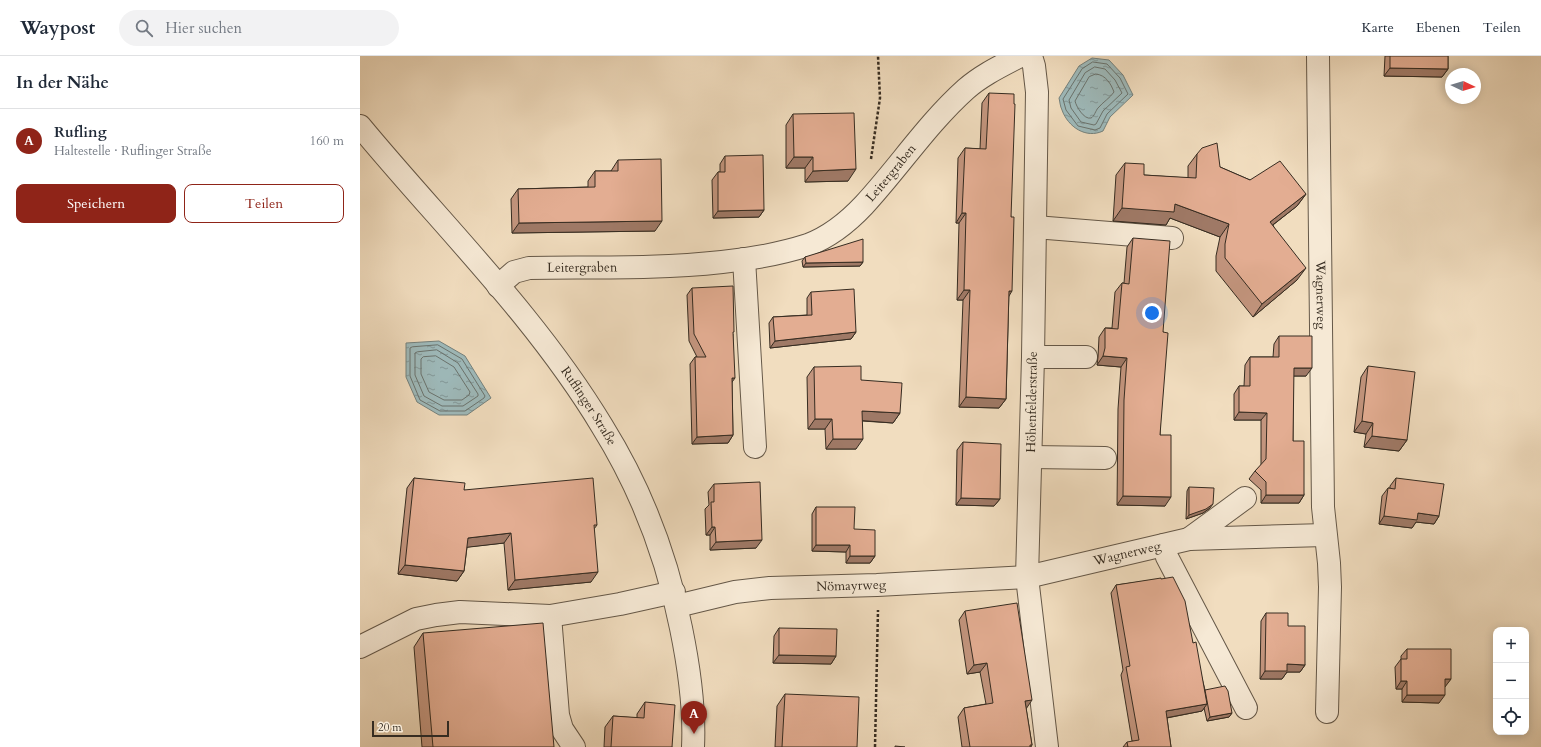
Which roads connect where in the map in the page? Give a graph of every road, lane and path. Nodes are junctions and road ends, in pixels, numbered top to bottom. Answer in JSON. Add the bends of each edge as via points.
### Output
{"nodes":[{"id":1,"x":878,"y":56,"type":"edge"},
{"id":2,"x":1020,"y":56,"type":"edge"},
{"id":3,"x":1031,"y":56,"type":"edge"},
{"id":4,"x":1318,"y":56,"type":"edge"},
{"id":5,"x":360,"y":126,"type":"edge"},
{"id":6,"x":870,"y":159,"type":"dead end"},
{"id":7,"x":1035,"y":227,"type":"junction"},
{"id":8,"x":1172,"y":238,"type":"dead end"},
{"id":9,"x":744,"y":259,"type":"junction"},
{"id":10,"x":498,"y":286,"type":"junction"},
{"id":11,"x":1033,"y":357,"type":"junction"},
{"id":12,"x":1086,"y":357,"type":"dead end"},
{"id":13,"x":755,"y":446,"type":"dead end"},
{"id":14,"x":1031,"y":457,"type":"junction"},
{"id":15,"x":1105,"y":458,"type":"dead end"},
{"id":16,"x":1245,"y":498,"type":"dead end"},
{"id":17,"x":1325,"y":535,"type":"junction"},
{"id":18,"x":1189,"y":539,"type":"junction"},
{"id":19,"x":1164,"y":545,"type":"junction"},
{"id":20,"x":1027,"y":577,"type":"junction"},
{"id":21,"x":877,"y":585,"type":"junction"},
{"id":22,"x":675,"y":599,"type":"junction"},
{"id":23,"x":550,"y":616,"type":"junction"},
{"id":24,"x":360,"y":647,"type":"edge"},
{"id":25,"x":1246,"y":708,"type":"dead end"},
{"id":26,"x":1327,"y":712,"type":"dead end"},
{"id":27,"x":574,"y":747,"type":"edge"},
{"id":28,"x":693,"y":747,"type":"edge"},
{"id":29,"x":875,"y":747,"type":"edge"},
{"id":30,"x":1047,"y":747,"type":"edge"}],
"edges":[{"from":1,"to":6,"type":"path","via":[[880,98]]},
{"from":2,"to":9,"type":"street","name":"Leitergraben","via":[[990,71],[966,89],[863,205],[836,230],[809,244],[779,253]]},
{"from":3,"to":7,"type":"street","name":"Höhenfelderstraße","via":[[1037,92]]},
{"from":4,"to":17,"type":"street","name":"Wagnerweg"},
{"from":5,"to":10,"type":"street","name":"Ruflinger Straße"},
{"from":7,"to":8,"type":"street"},
{"from":7,"to":11,"type":"street","name":"Höhenfelderstraße"},
{"from":9,"to":10,"type":"street","name":"Leitergraben","via":[[652,267],[529,268],[514,272]]},
{"from":9,"to":13,"type":"street"},
{"from":10,"to":22,"type":"street","name":"Ruflinger Straße","via":[[561,366],[602,426],[648,517],[664,558]]},
{"from":11,"to":12,"type":"street"},
{"from":11,"to":14,"type":"street","name":"Höhenfelderstraße"},
{"from":14,"to":15,"type":"street"},
{"from":14,"to":20,"type":"street","name":"Höhenfelderstraße"},
{"from":16,"to":18,"type":"street"},
{"from":17,"to":18,"type":"street","name":"Wagnerweg"},
{"from":17,"to":26,"type":"street","name":"Wagnerweg","via":[[1330,587]]},
{"from":18,"to":19,"type":"street","name":"Wagnerweg"},
{"from":19,"to":20,"type":"street","name":"Wagnerweg"},
{"from":19,"to":25,"type":"street","via":[[1171,564]]},
{"from":20,"to":21,"type":"street","name":"Nömayrweg"},
{"from":20,"to":30,"type":"street","name":"Höhenfelderstraße"},
{"from":21,"to":22,"type":"street","name":"Nömayrweg","via":[[770,588]]},
{"from":21,"to":29,"type":"path"},
{"from":22,"to":23,"type":"street","name":"Nömayrweg","via":[[620,604]]},
{"from":22,"to":28,"type":"street","name":"Ruflinger Straße","via":[[688,659],[693,710]]},
{"from":23,"to":24,"type":"street","name":"Nömayrweg","via":[[460,612],[436,615],[416,619]]},
{"from":23,"to":27,"type":"street","via":[[558,715],[562,729]]}]}
